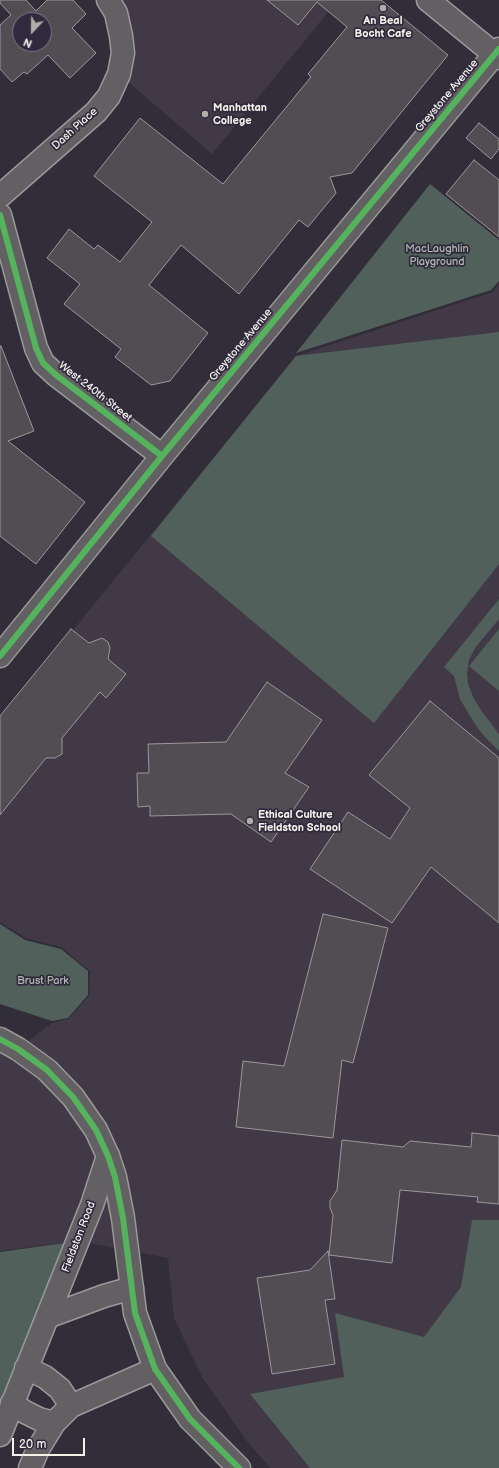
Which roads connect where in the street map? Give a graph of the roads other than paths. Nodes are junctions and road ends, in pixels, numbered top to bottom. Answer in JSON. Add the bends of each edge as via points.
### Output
{"nodes":[{"id":1,"x":108,"y":0,"type":"edge"},
{"id":2,"x":428,"y":0,"type":"edge"},
{"id":3,"x":498,"y":53,"type":"edge"},
{"id":4,"x":0,"y":196,"type":"edge"},
{"id":5,"x":0,"y":215,"type":"edge"},
{"id":6,"x":162,"y":456,"type":"junction"},
{"id":7,"x":0,"y":656,"type":"edge"},
{"id":8,"x":0,"y":1039,"type":"edge"},
{"id":9,"x":108,"y":1156,"type":"junction"},
{"id":10,"x":132,"y":1288,"type":"junction"},
{"id":11,"x":47,"y":1317,"type":"junction"},
{"id":12,"x":26,"y":1368,"type":"junction"},
{"id":13,"x":155,"y":1369,"type":"junction"},
{"id":14,"x":12,"y":1403,"type":"junction"},
{"id":15,"x":71,"y":1406,"type":"junction"},
{"id":16,"x":54,"y":1423,"type":"junction"},
{"id":17,"x":0,"y":1436,"type":"edge"},
{"id":18,"x":30,"y":1468,"type":"edge"},
{"id":19,"x":239,"y":1468,"type":"edge"}],
"edges":[{"from":1,"to":4,"type":"street","name":"Dash Place","via":[[116,14],[122,36],[119,74],[109,96],[96,112]]},
{"from":2,"to":3,"type":"street"},
{"from":3,"to":6,"type":"street","name":"Greystone Avenue"},
{"from":5,"to":6,"type":"street","name":"West 240th Street","via":[[36,348],[43,362],[56,375]]},
{"from":6,"to":7,"type":"street","name":"Greystone Avenue"},
{"from":8,"to":9,"type":"street","via":[[33,1058],[60,1082],[96,1130]]},
{"from":9,"to":10,"type":"street","via":[[120,1198]]},
{"from":9,"to":11,"type":"street","name":"Fieldston Road","via":[[92,1205]]},
{"from":10,"to":11,"type":"street"},
{"from":10,"to":13,"type":"street","via":[[135,1313]]},
{"from":11,"to":12,"type":"street","name":"Fieldston Road"},
{"from":12,"to":14,"type":"street","name":"Fieldston Road"},
{"from":12,"to":15,"type":"street","via":[[45,1377],[60,1389]]},
{"from":13,"to":15,"type":"street"},
{"from":13,"to":19,"type":"street","via":[[190,1419]]},
{"from":14,"to":16,"type":"street","via":[[39,1419]]},
{"from":14,"to":17,"type":"street","name":"Fieldston Road"},
{"from":15,"to":16,"type":"street"},
{"from":16,"to":18,"type":"street"}]}
